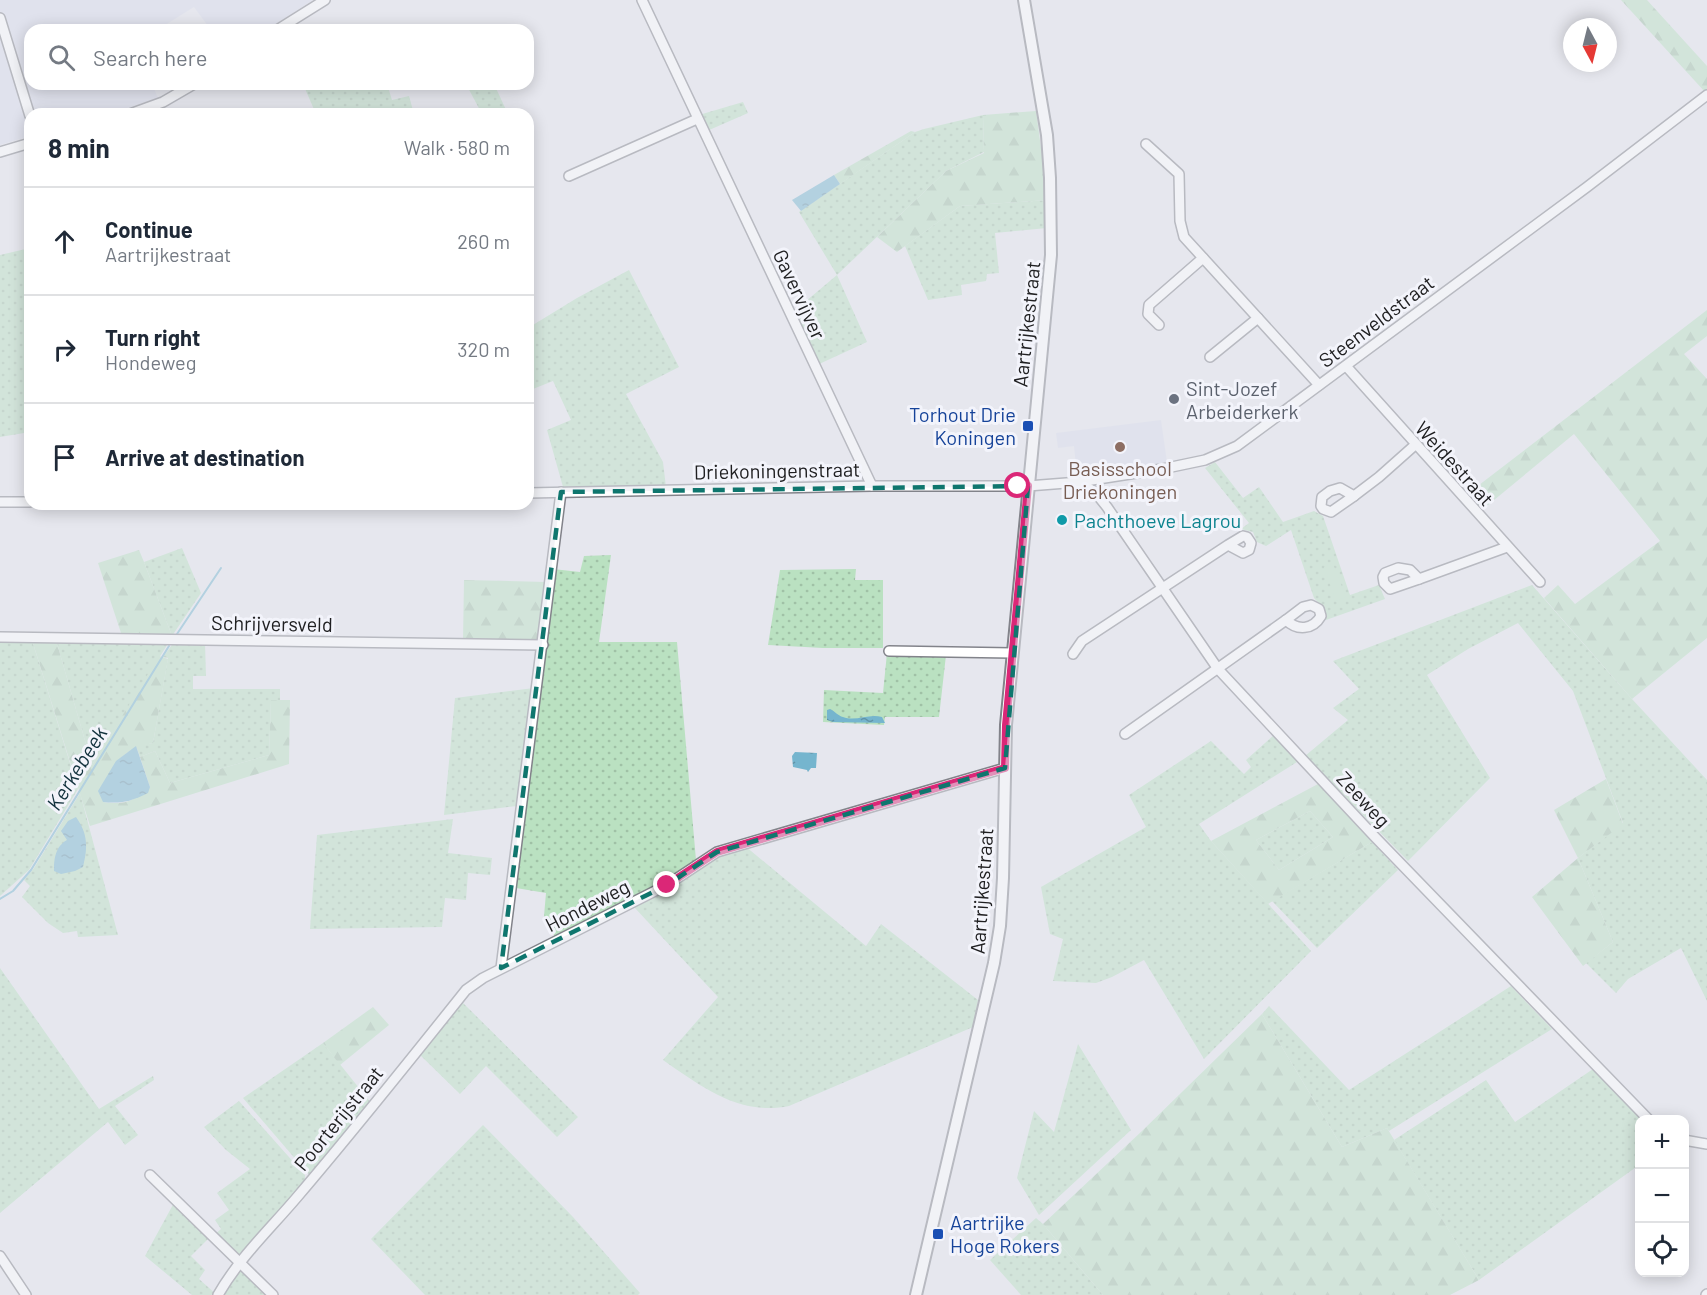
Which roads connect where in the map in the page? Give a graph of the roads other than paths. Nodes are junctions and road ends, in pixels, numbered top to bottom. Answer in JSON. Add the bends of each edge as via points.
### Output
{"nodes":[{"id":1,"x":325,"y":0,"type":"edge"},
{"id":2,"x":642,"y":0,"type":"edge"},
{"id":3,"x":1024,"y":0,"type":"edge"},
{"id":4,"x":0,"y":18,"type":"edge"},
{"id":5,"x":287,"y":24,"type":"edge"},
{"id":6,"x":184,"y":90,"type":"edge"},
{"id":7,"x":1707,"y":95,"type":"edge"},
{"id":8,"x":28,"y":108,"type":"edge"},
{"id":9,"x":146,"y":108,"type":"edge"},
{"id":10,"x":697,"y":119,"type":"junction"},
{"id":11,"x":1146,"y":144,"type":"dead end"},
{"id":12,"x":24,"y":145,"type":"edge"},
{"id":13,"x":0,"y":152,"type":"edge"},
{"id":14,"x":569,"y":176,"type":"dead end"},
{"id":15,"x":1203,"y":258,"type":"junction"},
{"id":16,"x":1258,"y":318,"type":"junction"},
{"id":17,"x":1159,"y":325,"type":"dead end"},
{"id":18,"x":1210,"y":357,"type":"dead end"},
{"id":19,"x":1346,"y":366,"type":"junction"},
{"id":20,"x":1320,"y":386,"type":"junction"},
{"id":21,"x":1415,"y":446,"type":"junction"},
{"id":22,"x":1079,"y":482,"type":"junction"},
{"id":23,"x":872,"y":486,"type":"junction"},
{"id":24,"x":1028,"y":486,"type":"junction"},
{"id":25,"x":561,"y":492,"type":"junction"},
{"id":26,"x":534,"y":493,"type":"edge"},
{"id":27,"x":1354,"y":496,"type":"dead end"},
{"id":28,"x":24,"y":501,"type":"edge"},
{"id":29,"x":0,"y":502,"type":"edge"},
{"id":30,"x":1228,"y":545,"type":"dead end"},
{"id":31,"x":1507,"y":547,"type":"junction"},
{"id":32,"x":1419,"y":579,"type":"dead end"},
{"id":33,"x":1540,"y":582,"type":"dead end"},
{"id":34,"x":1162,"y":589,"type":"junction"},
{"id":35,"x":1286,"y":620,"type":"dead end"},
{"id":36,"x":0,"y":637,"type":"edge"},
{"id":37,"x":543,"y":645,"type":"junction"},
{"id":38,"x":889,"y":651,"type":"dead end"},
{"id":39,"x":1012,"y":653,"type":"junction"},
{"id":40,"x":1073,"y":654,"type":"dead end"},
{"id":41,"x":1218,"y":669,"type":"junction"},
{"id":42,"x":1125,"y":735,"type":"dead end"},
{"id":43,"x":1005,"y":768,"type":"junction"},
{"id":44,"x":501,"y":968,"type":"junction"},
{"id":45,"x":463,"y":995,"type":"joint"},
{"id":46,"x":1645,"y":1115,"type":"edge"},
{"id":47,"x":1689,"y":1141,"type":"edge"},
{"id":48,"x":1707,"y":1144,"type":"edge"},
{"id":49,"x":150,"y":1175,"type":"dead end"},
{"id":50,"x":0,"y":1256,"type":"edge"},
{"id":51,"x":240,"y":1263,"type":"junction"},
{"id":52,"x":917,"y":1294,"type":"edge"},
{"id":53,"x":26,"y":1295,"type":"edge"},
{"id":54,"x":218,"y":1295,"type":"edge"},
{"id":55,"x":273,"y":1295,"type":"edge"}],
"edges":[{"from":1,"to":5,"type":"street"},
{"from":2,"to":10,"type":"street","name":"Gavervijver"},
{"from":3,"to":24,"type":"street","name":"Aartrijkestraat","via":[[1047,135],[1051,223]]},
{"from":4,"to":8,"type":"street"},
{"from":6,"to":9,"type":"street"},
{"from":7,"to":19,"type":"street","name":"Steenveldstraat"},
{"from":10,"to":14,"type":"street"},
{"from":10,"to":23,"type":"street","name":"Gavervijver"},
{"from":11,"to":15,"type":"street","via":[[1179,174],[1184,237]]},
{"from":12,"to":13,"type":"street"},
{"from":15,"to":16,"type":"street"},
{"from":15,"to":17,"type":"street","via":[[1149,305],[1148,314]]},
{"from":16,"to":18,"type":"street"},
{"from":16,"to":20,"type":"street"},
{"from":19,"to":20,"type":"street","name":"Steenveldstraat"},
{"from":19,"to":21,"type":"street","name":"Weidestraat"},
{"from":20,"to":22,"type":"street","name":"Steenveldstraat","via":[[1237,446],[1212,457]]},
{"from":21,"to":27,"type":"street"},
{"from":21,"to":31,"type":"street","name":"Weidestraat"},
{"from":22,"to":24,"type":"street","name":"Steenveldstraat"},
{"from":22,"to":34,"type":"street","name":"Zeeweg","via":[[1095,492]]},
{"from":23,"to":24,"type":"street","name":"Driekoningenstraat"},
{"from":23,"to":25,"type":"street","name":"Driekoningenstraat"},
{"from":24,"to":39,"type":"street","name":"Aartrijkestraat"},
{"from":25,"to":26,"type":"street","name":"Driekoningenstraat"},
{"from":25,"to":37,"type":"street"},
{"from":28,"to":29,"type":"street"},
{"from":30,"to":34,"type":"street"},
{"from":31,"to":32,"type":"street"},
{"from":31,"to":33,"type":"street","name":"Weidestraat"},
{"from":34,"to":40,"type":"street","via":[[1082,641]]},
{"from":34,"to":41,"type":"street","name":"Zeeweg"},
{"from":35,"to":41,"type":"street"},
{"from":36,"to":37,"type":"street","name":"Schrijversveld"},
{"from":37,"to":44,"type":"street"},
{"from":38,"to":39,"type":"street"},
{"from":39,"to":43,"type":"street","name":"Aartrijkestraat"},
{"from":41,"to":42,"type":"street"},
{"from":41,"to":46,"type":"street","name":"Zeeweg"},
{"from":43,"to":44,"type":"street","name":"Hondeweg","via":[[717,852],[667,885]]},
{"from":43,"to":52,"type":"street","name":"Aartrijkestraat","via":[[1000,926],[994,963]]},
{"from":44,"to":45,"type":"street","name":"Hondeweg"},
{"from":45,"to":51,"type":"street","name":"Poorterijstraat"},
{"from":47,"to":48,"type":"street"},
{"from":49,"to":51,"type":"street"},
{"from":50,"to":53,"type":"street"},
{"from":51,"to":54,"type":"street","name":"Poorterijstraat"},
{"from":51,"to":55,"type":"street"}]}
